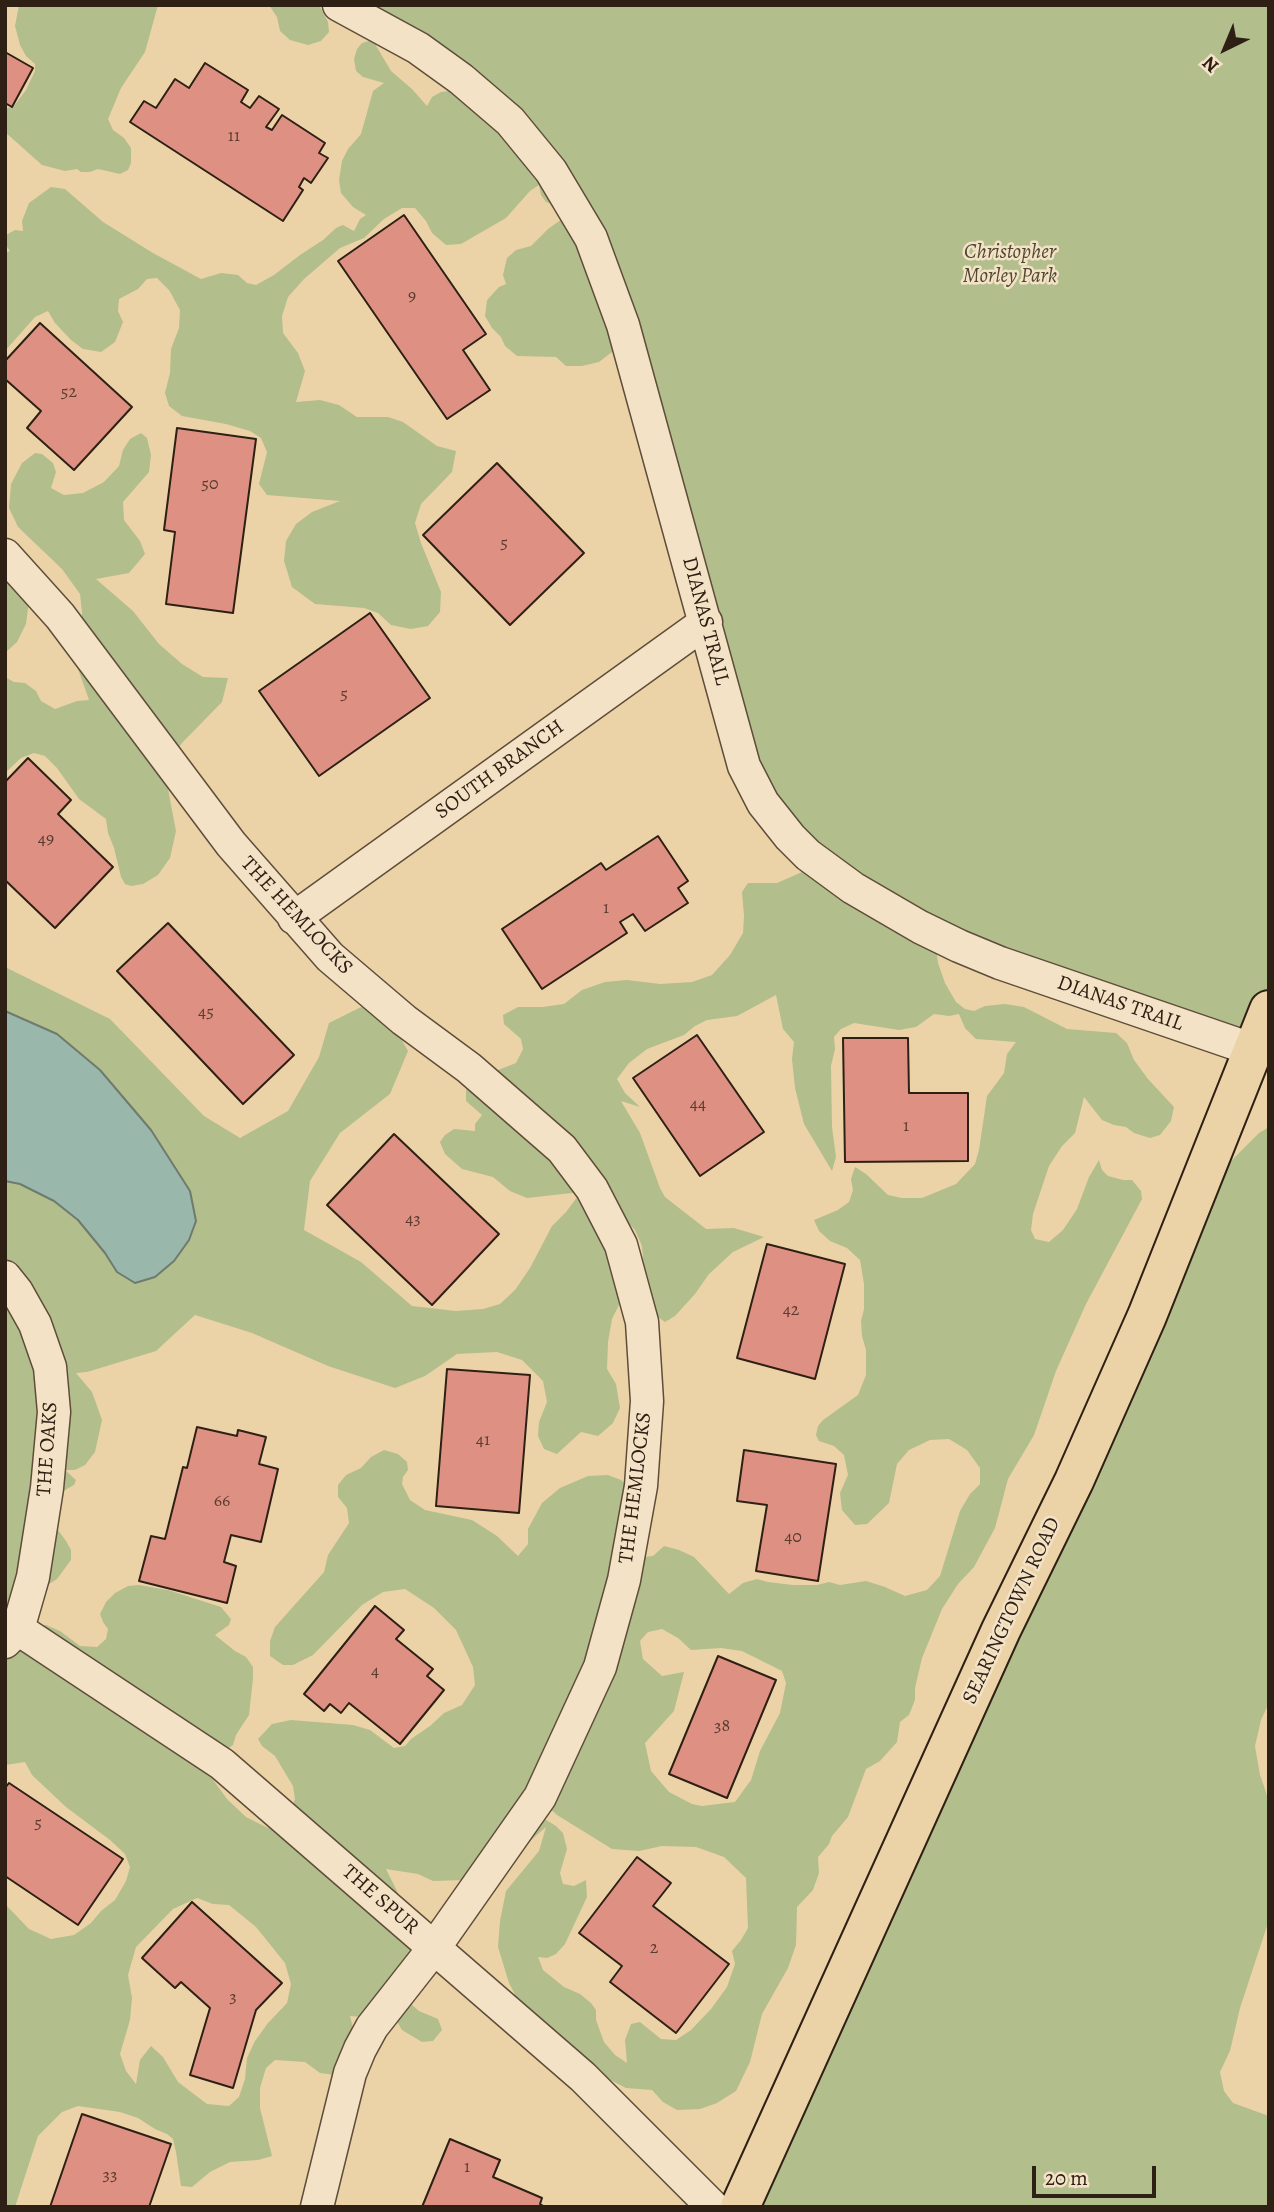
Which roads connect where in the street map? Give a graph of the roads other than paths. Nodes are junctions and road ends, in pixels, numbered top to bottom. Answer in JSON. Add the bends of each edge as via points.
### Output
{"nodes":[{"id":1,"x":339,"y":5,"type":"edge"},
{"id":2,"x":5,"y":555,"type":"edge"},
{"id":3,"x":706,"y":622,"type":"junction"},
{"id":4,"x":294,"y":918,"type":"junction"},
{"id":5,"x":1269,"y":1010,"type":"edge"},
{"id":6,"x":1264,"y":1056,"type":"edge"},
{"id":7,"x":5,"y":1277,"type":"edge"},
{"id":8,"x":11,"y":1635,"type":"edge"},
{"id":9,"x":434,"y":1948,"type":"junction"},
{"id":10,"x":317,"y":2207,"type":"edge"},
{"id":11,"x":713,"y":2207,"type":"edge"},
{"id":12,"x":740,"y":2207,"type":"edge"}],
"edges":[{"from":1,"to":3,"type":"street","name":"DIANAS TRAIL","via":[[418,48],[510,121],[551,171],[584,226],[623,325]]},
{"from":2,"to":4,"type":"street","name":"THE HEMLOCKS","via":[[60,616],[231,844]]},
{"from":3,"to":4,"type":"street","name":"SOUTH BRANCH"},
{"from":3,"to":6,"type":"street","name":"DIANAS TRAIL","via":[[753,786],[773,817],[817,862],[880,904],[970,950]]},
{"from":4,"to":9,"type":"street","name":"THE HEMLOCKS","via":[[360,984],[469,1068],[562,1149],[592,1189],[621,1245],[642,1322],[647,1401],[641,1486],[624,1580],[600,1667],[540,1797]]},
{"from":5,"to":6,"type":"main road","name":"SEARINGTOWN ROAD"},
{"from":6,"to":12,"type":"main road","name":"SEARINGTOWN ROAD"},
{"from":7,"to":8,"type":"street","name":"THE OAKS","via":[[35,1324],[50,1367],[54,1412],[33,1577]]},
{"from":8,"to":9,"type":"street","name":"THE SPUR","via":[[222,1764]]},
{"from":9,"to":10,"type":"street","name":"THE HEMLOCKS","via":[[360,2049]]},
{"from":9,"to":11,"type":"street","name":"THE SPUR","via":[[583,2077]]}]}
